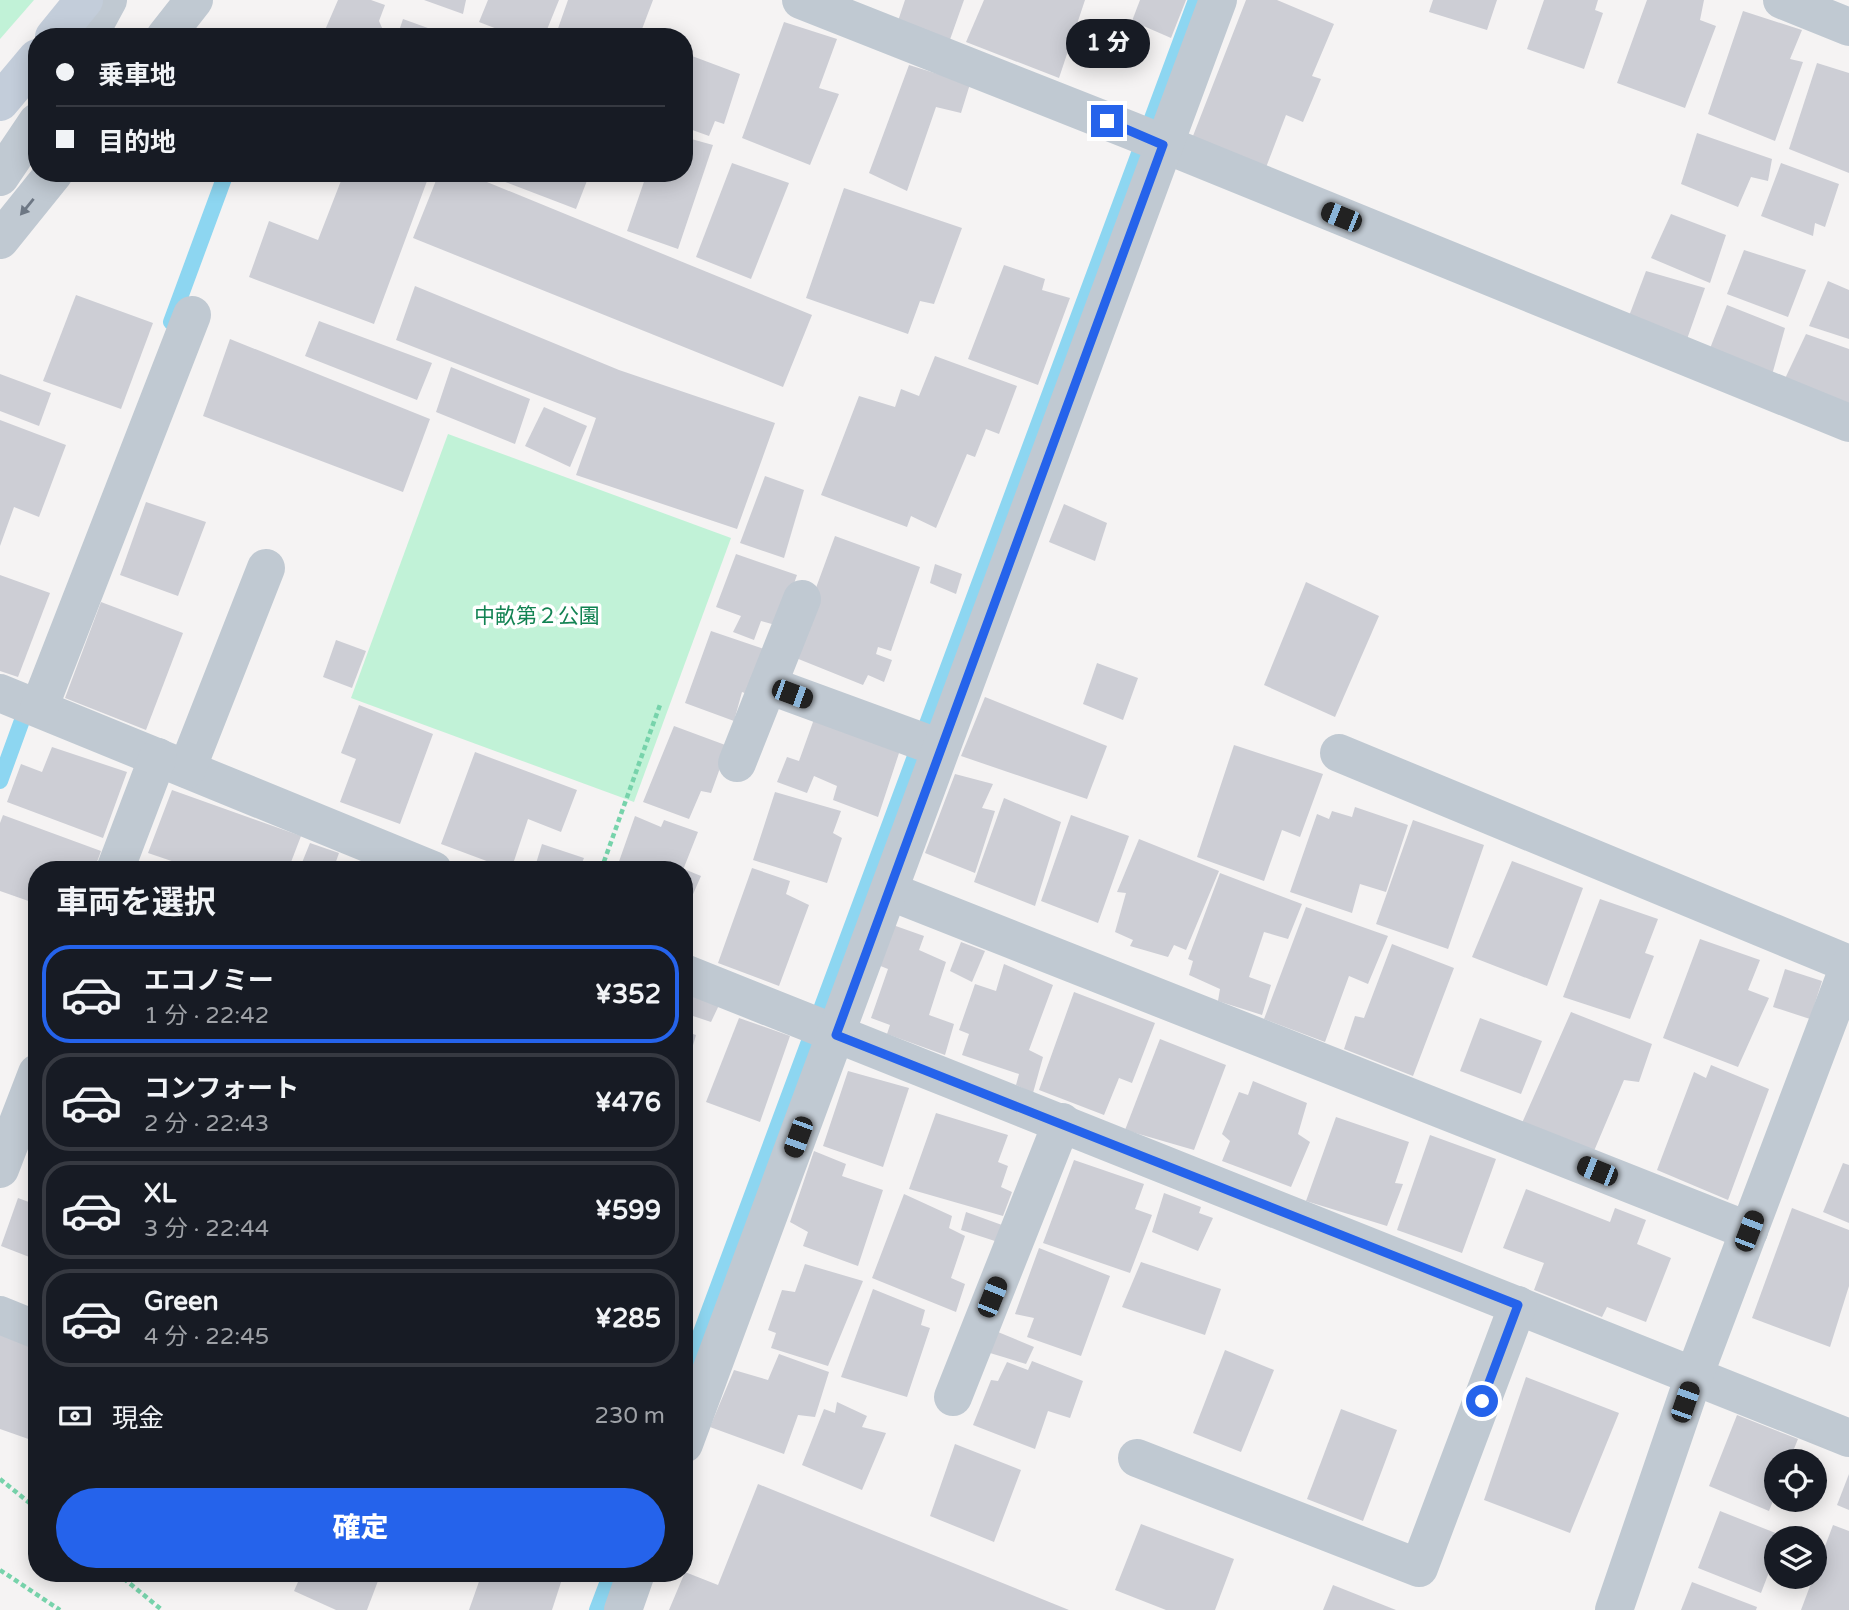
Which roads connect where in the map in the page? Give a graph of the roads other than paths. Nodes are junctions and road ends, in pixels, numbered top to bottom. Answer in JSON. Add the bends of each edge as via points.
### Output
{"nodes":[{"id":1,"x":84,"y":0,"type":"edge"},
{"id":2,"x":108,"y":0,"type":"edge"},
{"id":3,"x":194,"y":0,"type":"edge"},
{"id":4,"x":801,"y":0,"type":"edge"},
{"id":5,"x":1218,"y":0,"type":"edge"},
{"id":6,"x":1782,"y":0,"type":"edge"},
{"id":7,"x":1849,"y":27,"type":"edge"},
{"id":8,"x":61,"y":28,"type":"edge"},
{"id":9,"x":93,"y":28,"type":"edge"},
{"id":10,"x":171,"y":28,"type":"edge"},
{"id":11,"x":28,"y":69,"type":"edge"},
{"id":12,"x":0,"y":102,"type":"edge"},
{"id":13,"x":28,"y":135,"type":"edge"},
{"id":14,"x":1147,"y":138,"type":"junction"},
{"id":15,"x":0,"y":177,"type":"edge"},
{"id":16,"x":47,"y":182,"type":"edge"},
{"id":17,"x":0,"y":240,"type":"edge"},
{"id":18,"x":192,"y":315,"type":"dead end"},
{"id":19,"x":1849,"y":423,"type":"edge"},
{"id":20,"x":265,"y":568,"type":"dead end"},
{"id":21,"x":802,"y":600,"type":"dead end"},
{"id":22,"x":768,"y":685,"type":"junction"},
{"id":23,"x":0,"y":692,"type":"edge"},
{"id":24,"x":39,"y":708,"type":"junction"},
{"id":25,"x":926,"y":743,"type":"junction"},
{"id":26,"x":1339,"y":753,"type":"dead end"},
{"id":27,"x":737,"y":762,"type":"dead end"},
{"id":28,"x":172,"y":763,"type":"junction"},
{"id":29,"x":361,"y":856,"type":"edge"},
{"id":30,"x":120,"y":861,"type":"edge"},
{"id":31,"x":387,"y":861,"type":"edge"},
{"id":32,"x":889,"y":891,"type":"junction"},
{"id":33,"x":1849,"y":965,"type":"edge"},
{"id":34,"x":693,"y":977,"type":"edge"},
{"id":35,"x":821,"y":1029,"type":"junction"},
{"id":36,"x":28,"y":1096,"type":"edge"},
{"id":37,"x":1062,"y":1122,"type":"junction"},
{"id":38,"x":0,"y":1169,"type":"edge"},
{"id":39,"x":1749,"y":1231,"type":"junction"},
{"id":40,"x":1518,"y":1305,"type":"junction"},
{"id":41,"x":0,"y":1315,"type":"edge"},
{"id":42,"x":28,"y":1326,"type":"edge"},
{"id":43,"x":1694,"y":1376,"type":"junction"},
{"id":44,"x":953,"y":1397,"type":"dead end"},
{"id":45,"x":693,"y":1417,"type":"edge"},
{"id":46,"x":1849,"y":1438,"type":"edge"},
{"id":47,"x":1137,"y":1458,"type":"dead end"},
{"id":48,"x":633,"y":1582,"type":"edge"},
{"id":49,"x":623,"y":1610,"type":"edge"},
{"id":50,"x":1614,"y":1610,"type":"edge"}],
"edges":[{"from":1,"to":8,"type":"main road"},
{"from":2,"to":9,"type":"street"},
{"from":3,"to":10,"type":"street"},
{"from":4,"to":14,"type":"street"},
{"from":5,"to":14,"type":"street"},
{"from":6,"to":7,"type":"street"},
{"from":11,"to":12,"type":"main road"},
{"from":13,"to":15,"type":"street"},
{"from":14,"to":19,"type":"street"},
{"from":14,"to":25,"type":"street"},
{"from":16,"to":17,"type":"street","one_way":true},
{"from":18,"to":24,"type":"street"},
{"from":20,"to":28,"type":"street"},
{"from":21,"to":22,"type":"street"},
{"from":22,"to":25,"type":"street"},
{"from":22,"to":27,"type":"street"},
{"from":23,"to":24,"type":"street"},
{"from":24,"to":28,"type":"street"},
{"from":25,"to":32,"type":"street"},
{"from":26,"to":33,"type":"street"},
{"from":28,"to":29,"type":"street"},
{"from":28,"to":30,"type":"street"},
{"from":29,"to":31,"type":"street"},
{"from":32,"to":35,"type":"street"},
{"from":32,"to":39,"type":"street"},
{"from":33,"to":39,"type":"street"},
{"from":34,"to":35,"type":"street"},
{"from":35,"to":37,"type":"street"},
{"from":35,"to":45,"type":"street"},
{"from":36,"to":38,"type":"street"},
{"from":37,"to":40,"type":"street"},
{"from":37,"to":44,"type":"street"},
{"from":39,"to":43,"type":"street"},
{"from":40,"to":43,"type":"street"},
{"from":40,"to":47,"type":"street","via":[[1419,1568]]},
{"from":41,"to":42,"type":"street"},
{"from":43,"to":46,"type":"street"},
{"from":43,"to":50,"type":"street"},
{"from":48,"to":49,"type":"street"}]}
